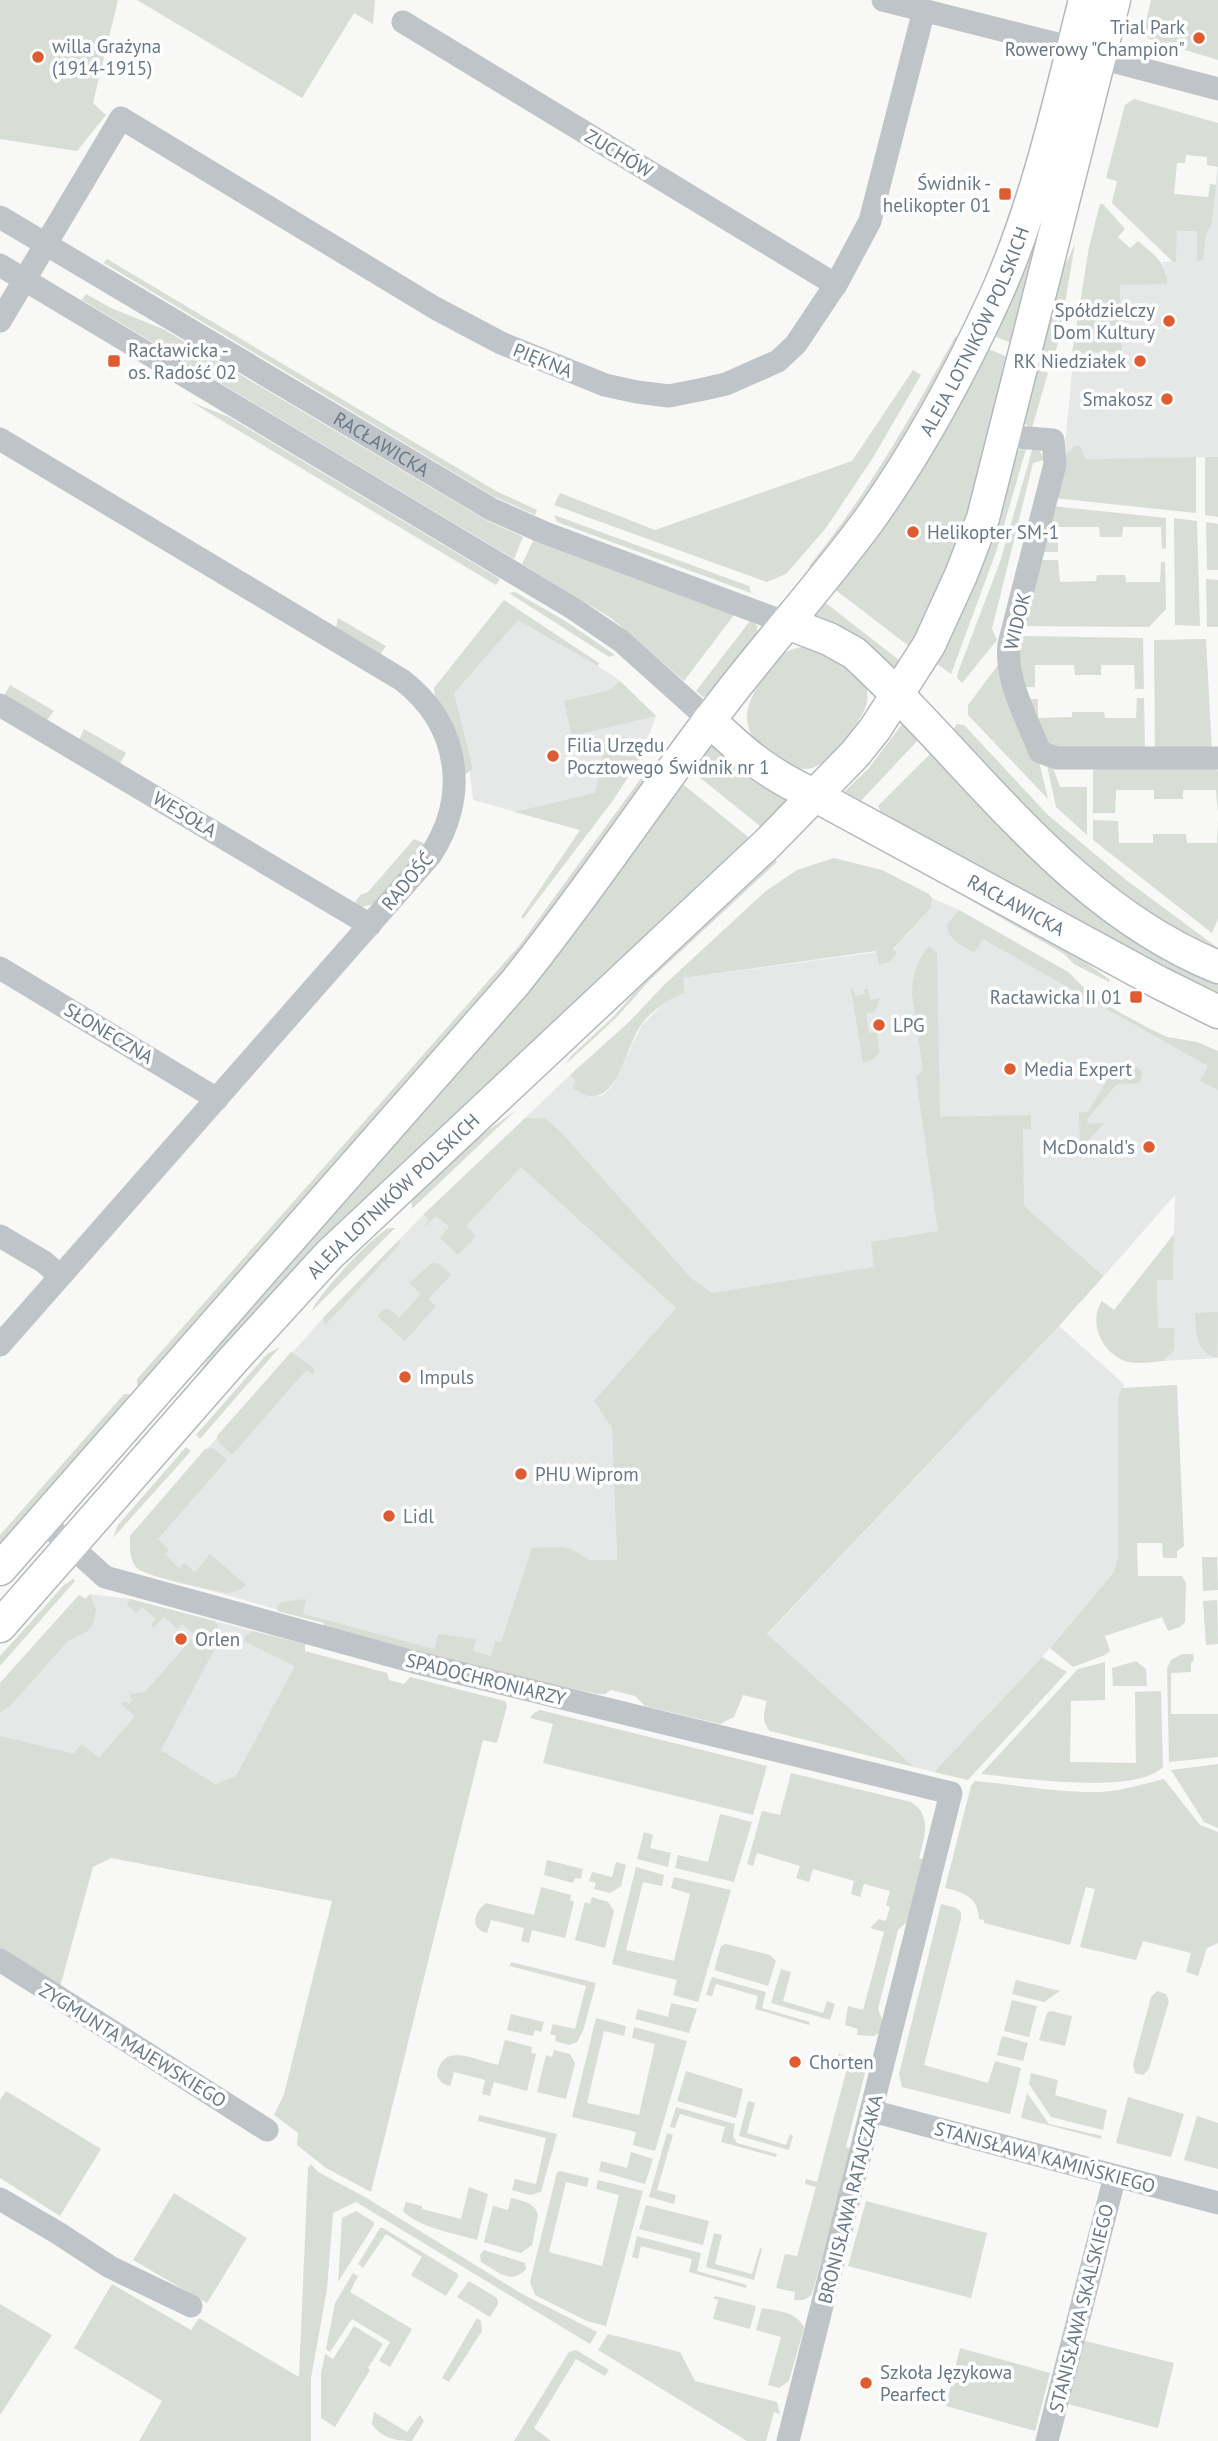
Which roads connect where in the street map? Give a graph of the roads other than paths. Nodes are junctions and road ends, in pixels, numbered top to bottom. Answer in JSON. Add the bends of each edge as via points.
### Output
{"nodes":[{"id":1,"x":1085,"y":0,"type":"edge"},
{"id":2,"x":1114,"y":0,"type":"edge"},
{"id":3,"x":893,"y":1,"type":"edge"},
{"id":4,"x":924,"y":10,"type":"junction"},
{"id":5,"x":403,"y":22,"type":"dead end"},
{"id":6,"x":1087,"y":53,"type":"junction"},
{"id":7,"x":1218,"y":89,"type":"edge"},
{"id":8,"x":0,"y":217,"type":"edge"},
{"id":9,"x":45,"y":244,"type":"junction"},
{"id":10,"x":0,"y":265,"type":"edge"},
{"id":11,"x":24,"y":279,"type":"junction"},
{"id":12,"x":836,"y":285,"type":"junction"},
{"id":13,"x":0,"y":321,"type":"edge"},
{"id":14,"x":1005,"y":436,"type":"junction"},
{"id":15,"x":0,"y":439,"type":"edge"},
{"id":16,"x":787,"y":624,"type":"junction"},
{"id":17,"x":897,"y":696,"type":"junction"},
{"id":18,"x":0,"y":705,"type":"edge"},
{"id":19,"x":709,"y":720,"type":"junction"},
{"id":20,"x":1218,"y":758,"type":"edge"},
{"id":21,"x":816,"y":796,"type":"junction"},
{"id":22,"x":370,"y":925,"type":"junction"},
{"id":23,"x":1218,"y":967,"type":"edge"},
{"id":24,"x":0,"y":968,"type":"edge"},
{"id":25,"x":1218,"y":1012,"type":"edge"},
{"id":26,"x":217,"y":1099,"type":"junction"},
{"id":27,"x":0,"y":1237,"type":"edge"},
{"id":28,"x":60,"y":1276,"type":"junction"},
{"id":29,"x":0,"y":1345,"type":"edge"},
{"id":30,"x":43,"y":1521,"type":"junction"},
{"id":31,"x":69,"y":1547,"type":"junction"},
{"id":32,"x":0,"y":1569,"type":"edge"},
{"id":33,"x":0,"y":1626,"type":"edge"},
{"id":34,"x":951,"y":1793,"type":"joint"},
{"id":35,"x":0,"y":1960,"type":"edge"},
{"id":36,"x":872,"y":2111,"type":"junction"},
{"id":37,"x":267,"y":2130,"type":"dead end"},
{"id":38,"x":1115,"y":2176,"type":"junction"},
{"id":39,"x":0,"y":2199,"type":"edge"},
{"id":40,"x":1218,"y":2203,"type":"edge"},
{"id":41,"x":191,"y":2306,"type":"dead end"},
{"id":42,"x":788,"y":2441,"type":"edge"},
{"id":43,"x":1047,"y":2441,"type":"edge"}],
"edges":[{"from":1,"to":6,"type":"street","name":"ALEJA LOTNIKÓW POLSKICH"},
{"from":2,"to":6,"type":"street","name":"ALEJA LOTNIKÓW POLSKICH"},
{"from":3,"to":4,"type":"street"},
{"from":4,"to":6,"type":"street"},
{"from":4,"to":12,"type":"street","name":"PIĘKNA","via":[[870,221]]},
{"from":5,"to":12,"type":"street","name":"ZUCHÓW"},
{"from":6,"to":7,"type":"street"},
{"from":6,"to":14,"type":"street","name":"ALEJA LOTNIKÓW POLSKICH"},
{"from":6,"to":16,"type":"street","name":"ALEJA LOTNIKÓW POLSKICH","via":[[1012,256],[932,421],[884,498]]},
{"from":8,"to":9,"type":"street","name":"RACŁAWICKA"},
{"from":9,"to":11,"type":"street"},
{"from":9,"to":12,"type":"street","name":"PIĘKNA","via":[[121,118],[435,307],[490,337],[605,385],[669,396],[726,384],[778,361],[796,344]]},
{"from":9,"to":16,"type":"street","name":"RACŁAWICKA","via":[[491,509]]},
{"from":10,"to":11,"type":"street"},
{"from":11,"to":13,"type":"street"},
{"from":11,"to":19,"type":"street","via":[[595,622]]},
{"from":14,"to":17,"type":"street","name":"ALEJA LOTNIKÓW POLSKICH","via":[[961,575],[929,645]]},
{"from":14,"to":20,"type":"street","name":"WIDOK","via":[[1053,440],[1055,464],[1007,663],[1040,752],[1057,758]]},
{"from":15,"to":22,"type":"street","name":"RADOŚĆ","via":[[396,675],[426,702],[452,759],[453,807],[430,856]]},
{"from":16,"to":17,"type":"street","via":[[843,645]]},
{"from":16,"to":19,"type":"street","name":"ALEJA LOTNIKÓW POLSKICH"},
{"from":17,"to":21,"type":"street","name":"ALEJA LOTNIKÓW POLSKICH","via":[[866,742]]},
{"from":17,"to":23,"type":"street","via":[[1093,891],[1166,941]]},
{"from":18,"to":22,"type":"street","name":"WESOŁA"},
{"from":19,"to":21,"type":"street","name":"RACŁAWICKA","via":[[760,766]]},
{"from":19,"to":30,"type":"street","name":"ALEJA LOTNIKÓW POLSKICH","via":[[514,984]]},
{"from":21,"to":25,"type":"street","name":"RACŁAWICKA"},
{"from":21,"to":31,"type":"street","name":"ALEJA LOTNIKÓW POLSKICH","via":[[329,1255]]},
{"from":22,"to":26,"type":"street","name":"RADOŚĆ"},
{"from":24,"to":26,"type":"street","name":"SŁONECZNA"},
{"from":26,"to":28,"type":"street","name":"RADOŚĆ"},
{"from":27,"to":28,"type":"street"},
{"from":28,"to":29,"type":"street","name":"RADOŚĆ"},
{"from":30,"to":31,"type":"street","name":"SPADOCHRONIARZY"},
{"from":30,"to":32,"type":"street","name":"ALEJA LOTNIKÓW POLSKICH"},
{"from":31,"to":33,"type":"street","name":"ALEJA LOTNIKÓW POLSKICH"},
{"from":31,"to":34,"type":"street","name":"SPADOCHRONIARZY","via":[[96,1572],[116,1580],[414,1662]]},
{"from":34,"to":36,"type":"street","name":"BRONISŁAWA RATAJCZAKA"},
{"from":35,"to":37,"type":"street","name":"ZYGMUNTA MAJEWSKIEGO"},
{"from":36,"to":38,"type":"street","name":"STANISŁAWA KAMIŃSKIEGO"},
{"from":36,"to":42,"type":"street","name":"BRONISŁAWA RATAJCZAKA"},
{"from":38,"to":40,"type":"street","name":"STANISŁAWA KAMIŃSKIEGO"},
{"from":38,"to":43,"type":"street","name":"STANISŁAWA SKALSKIEGO"},
{"from":39,"to":41,"type":"street","via":[[110,2267]]}]}
